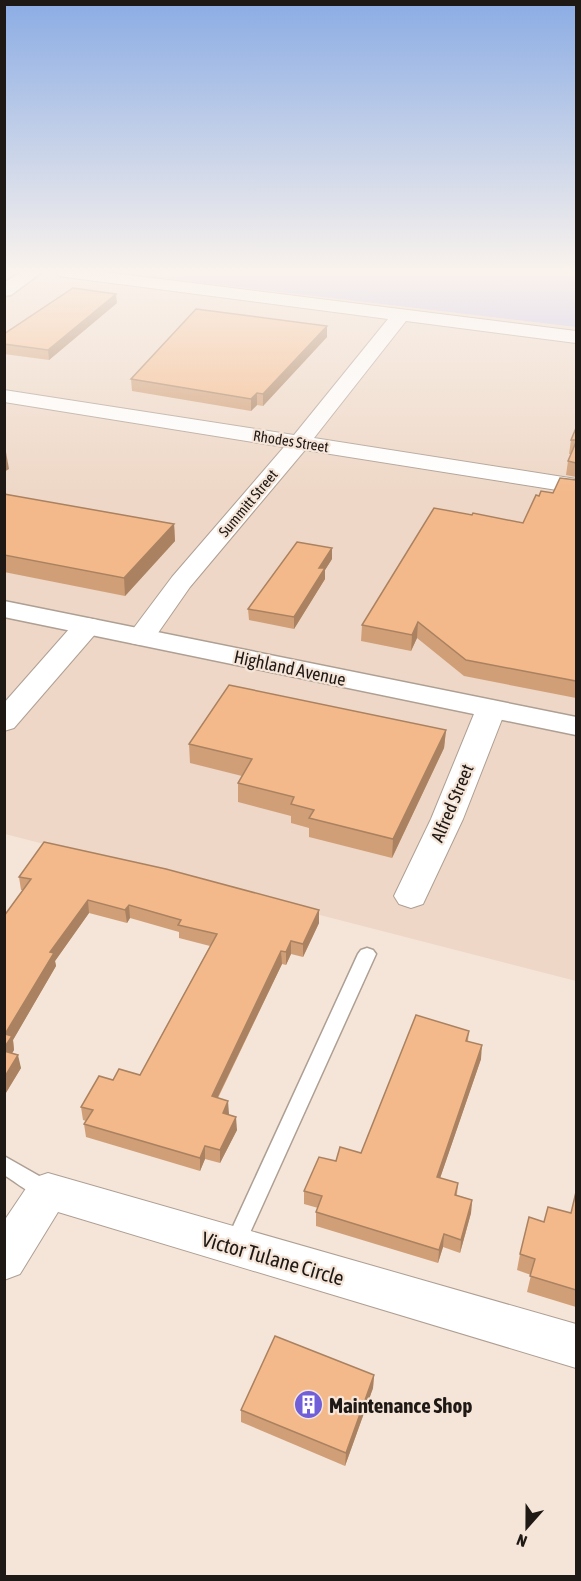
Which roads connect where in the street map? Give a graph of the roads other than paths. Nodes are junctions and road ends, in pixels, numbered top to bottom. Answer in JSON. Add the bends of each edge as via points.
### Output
{"nodes":[{"id":1,"x":377,"y":346,"type":"edge"},
{"id":2,"x":4,"y":396,"type":"edge"},
{"id":3,"x":300,"y":442,"type":"junction"},
{"id":4,"x":576,"y":486,"type":"edge"},
{"id":5,"x":4,"y":609,"type":"edge"},
{"id":6,"x":87,"y":626,"type":"junction"},
{"id":7,"x":141,"y":637,"type":"junction"},
{"id":8,"x":491,"y":709,"type":"junction"},
{"id":9,"x":4,"y":722,"type":"edge"},
{"id":10,"x":576,"y":726,"type":"edge"},
{"id":11,"x":411,"y":896,"type":"dead end"},
{"id":12,"x":367,"y":954,"type":"dead end"},
{"id":13,"x":4,"y":1164,"type":"edge"},
{"id":14,"x":48,"y":1191,"type":"junction"},
{"id":15,"x":234,"y":1246,"type":"junction"},
{"id":16,"x":4,"y":1260,"type":"edge"},
{"id":17,"x":576,"y":1346,"type":"edge"}],
"edges":[{"from":1,"to":3,"type":"street","name":"Summitt Street"},
{"from":2,"to":3,"type":"street","name":"Rhodes Street"},
{"from":3,"to":4,"type":"street","name":"Rhodes Street"},
{"from":3,"to":7,"type":"street","name":"Summitt Street","via":[[181,582]]},
{"from":5,"to":6,"type":"main road","name":"Highland Avenue"},
{"from":6,"to":7,"type":"main road","name":"Highland Avenue"},
{"from":6,"to":9,"type":"street"},
{"from":7,"to":8,"type":"main road","name":"Highland Avenue"},
{"from":8,"to":10,"type":"main road","name":"Highland Avenue"},
{"from":8,"to":11,"type":"street","name":"Alfred Street"},
{"from":12,"to":15,"type":"lane"},
{"from":13,"to":14,"type":"lane"},
{"from":14,"to":15,"type":"street","name":"Victor Tulane Circle"},
{"from":14,"to":16,"type":"street"},
{"from":15,"to":17,"type":"street","name":"Victor Tulane Circle"}]}
